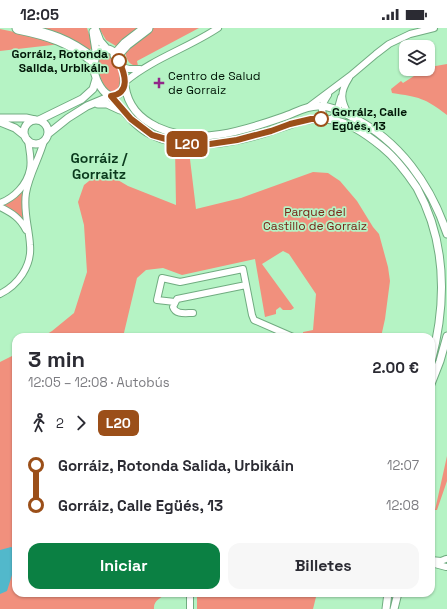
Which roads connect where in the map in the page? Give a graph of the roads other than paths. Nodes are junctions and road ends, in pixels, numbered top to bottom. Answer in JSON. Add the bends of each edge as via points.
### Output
{"nodes":[{"id":1,"x":18,"y":28,"type":"edge"},
{"id":2,"x":92,"y":28,"type":"edge"},
{"id":3,"x":95,"y":28,"type":"edge"},
{"id":4,"x":147,"y":28,"type":"edge"},
{"id":5,"x":218,"y":28,"type":"edge"},
{"id":6,"x":434,"y":28,"type":"edge"},
{"id":7,"x":111,"y":52,"type":"junction"},
{"id":8,"x":95,"y":56,"type":"junction"},
{"id":9,"x":122,"y":67,"type":"junction"},
{"id":10,"x":142,"y":69,"type":"junction"},
{"id":11,"x":350,"y":76,"type":"junction"},
{"id":12,"x":96,"y":79,"type":"junction"},
{"id":13,"x":125,"y":84,"type":"junction"},
{"id":14,"x":330,"y":92,"type":"junction"},
{"id":15,"x":342,"y":95,"type":"junction"},
{"id":16,"x":111,"y":96,"type":"junction"},
{"id":17,"x":86,"y":106,"type":"junction"},
{"id":18,"x":322,"y":106,"type":"junction"},
{"id":19,"x":309,"y":107,"type":"junction"},
{"id":20,"x":338,"y":110,"type":"junction"},
{"id":21,"x":125,"y":113,"type":"junction"},
{"id":22,"x":349,"y":115,"type":"junction"},
{"id":23,"x":0,"y":118,"type":"edge"},
{"id":24,"x":37,"y":120,"type":"junction"},
{"id":25,"x":328,"y":120,"type":"junction"},
{"id":26,"x":0,"y":122,"type":"edge"},
{"id":27,"x":48,"y":134,"type":"junction"},
{"id":28,"x":27,"y":138,"type":"junction"},
{"id":29,"x":44,"y":141,"type":"junction"},
{"id":30,"x":0,"y":203,"type":"edge"},
{"id":31,"x":0,"y":207,"type":"edge"},
{"id":32,"x":447,"y":234,"type":"edge"},
{"id":33,"x":29,"y":235,"type":"junction"},
{"id":34,"x":246,"y":284,"type":"junction"},
{"id":35,"x":0,"y":294,"type":"edge"},
{"id":36,"x":175,"y":302,"type":"junction"},
{"id":37,"x":193,"y":313,"type":"dead end"},
{"id":38,"x":284,"y":333,"type":"edge"},
{"id":39,"x":447,"y":336,"type":"edge"},
{"id":40,"x":435,"y":351,"type":"edge"},
{"id":41,"x":435,"y":374,"type":"edge"},
{"id":42,"x":447,"y":559,"type":"edge"},
{"id":43,"x":435,"y":560,"type":"edge"},
{"id":44,"x":435,"y":564,"type":"edge"},
{"id":45,"x":447,"y":569,"type":"edge"},
{"id":46,"x":190,"y":597,"type":"edge"},
{"id":47,"x":388,"y":597,"type":"edge"},
{"id":48,"x":397,"y":597,"type":"edge"},
{"id":49,"x":190,"y":609,"type":"edge"},
{"id":50,"x":386,"y":609,"type":"edge"},
{"id":51,"x":394,"y":609,"type":"edge"}],
"edges":[{"from":1,"to":8,"type":"highway","via":[[58,38]]},
{"from":2,"to":8,"type":"street"},
{"from":3,"to":7,"type":"street","via":[[100,41]]},
{"from":4,"to":7,"type":"highway"},
{"from":5,"to":10,"type":"street"},
{"from":6,"to":11,"type":"street","via":[[410,34],[389,44]]},
{"from":7,"to":8,"type":"street","via":[[102,49]]},
{"from":7,"to":9,"type":"street"},
{"from":8,"to":12,"type":"street","via":[[93,65]]},
{"from":9,"to":10,"type":"street"},
{"from":9,"to":13,"type":"street"},
{"from":10,"to":13,"type":"street"},
{"from":11,"to":14,"type":"street"},
{"from":11,"to":15,"type":"street"},
{"from":12,"to":16,"type":"street","via":[[104,92]]},
{"from":12,"to":24,"type":"street","via":[[93,89],[82,99]]},
{"from":13,"to":16,"type":"street","via":[[123,90]]},
{"from":13,"to":19,"type":"street","via":[[127,98],[133,108],[149,123],[169,132],[187,136],[206,136],[250,129]]},
{"from":14,"to":18,"type":"street"},
{"from":14,"to":19,"type":"street"},
{"from":15,"to":20,"type":"street"},
{"from":15,"to":22,"type":"street"},
{"from":16,"to":17,"type":"street"},
{"from":16,"to":21,"type":"street"},
{"from":17,"to":21,"type":"street","via":[[107,104]]},
{"from":17,"to":27,"type":"street"},
{"from":18,"to":19,"type":"street"},
{"from":18,"to":20,"type":"street"},
{"from":18,"to":25,"type":"street","via":[[323,115]]},
{"from":20,"to":22,"type":"street"},
{"from":20,"to":25,"type":"street","via":[[333,118]]},
{"from":21,"to":25,"type":"street","via":[[152,135],[183,144],[237,140],[297,122],[311,119]]},
{"from":22,"to":32,"type":"street","via":[[393,146],[410,164],[440,212]]},
{"from":23,"to":24,"type":"street"},
{"from":24,"to":27,"type":"street","via":[[47,127]]},
{"from":24,"to":28,"type":"street","via":[[26,126]]},
{"from":25,"to":40,"type":"street","via":[[366,134],[387,151],[406,171],[427,204],[435,222],[446,273],[443,317]]},
{"from":26,"to":28,"type":"street"},
{"from":27,"to":29,"type":"street"},
{"from":28,"to":29,"type":"street","via":[[34,144]]},
{"from":28,"to":30,"type":"street","via":[[30,155],[27,178],[15,195]]},
{"from":29,"to":33,"type":"street","via":[[26,193],[25,214]]},
{"from":31,"to":33,"type":"street","via":[[18,218]]},
{"from":33,"to":35,"type":"street","via":[[31,246],[27,268],[17,281]]},
{"from":34,"to":36,"type":"street","via":[[177,299]]},
{"from":34,"to":36,"type":"street","via":[[242,269],[180,282],[162,278],[157,300]]},
{"from":34,"to":38,"type":"street","via":[[254,320]]},
{"from":36,"to":37,"type":"street","via":[[173,306],[177,312]]},
{"from":39,"to":41,"type":"street"},
{"from":42,"to":43,"type":"street"},
{"from":42,"to":45,"type":"street"},
{"from":44,"to":45,"type":"street"},
{"from":46,"to":49,"type":"street"},
{"from":47,"to":50,"type":"street"},
{"from":48,"to":51,"type":"street"}]}
